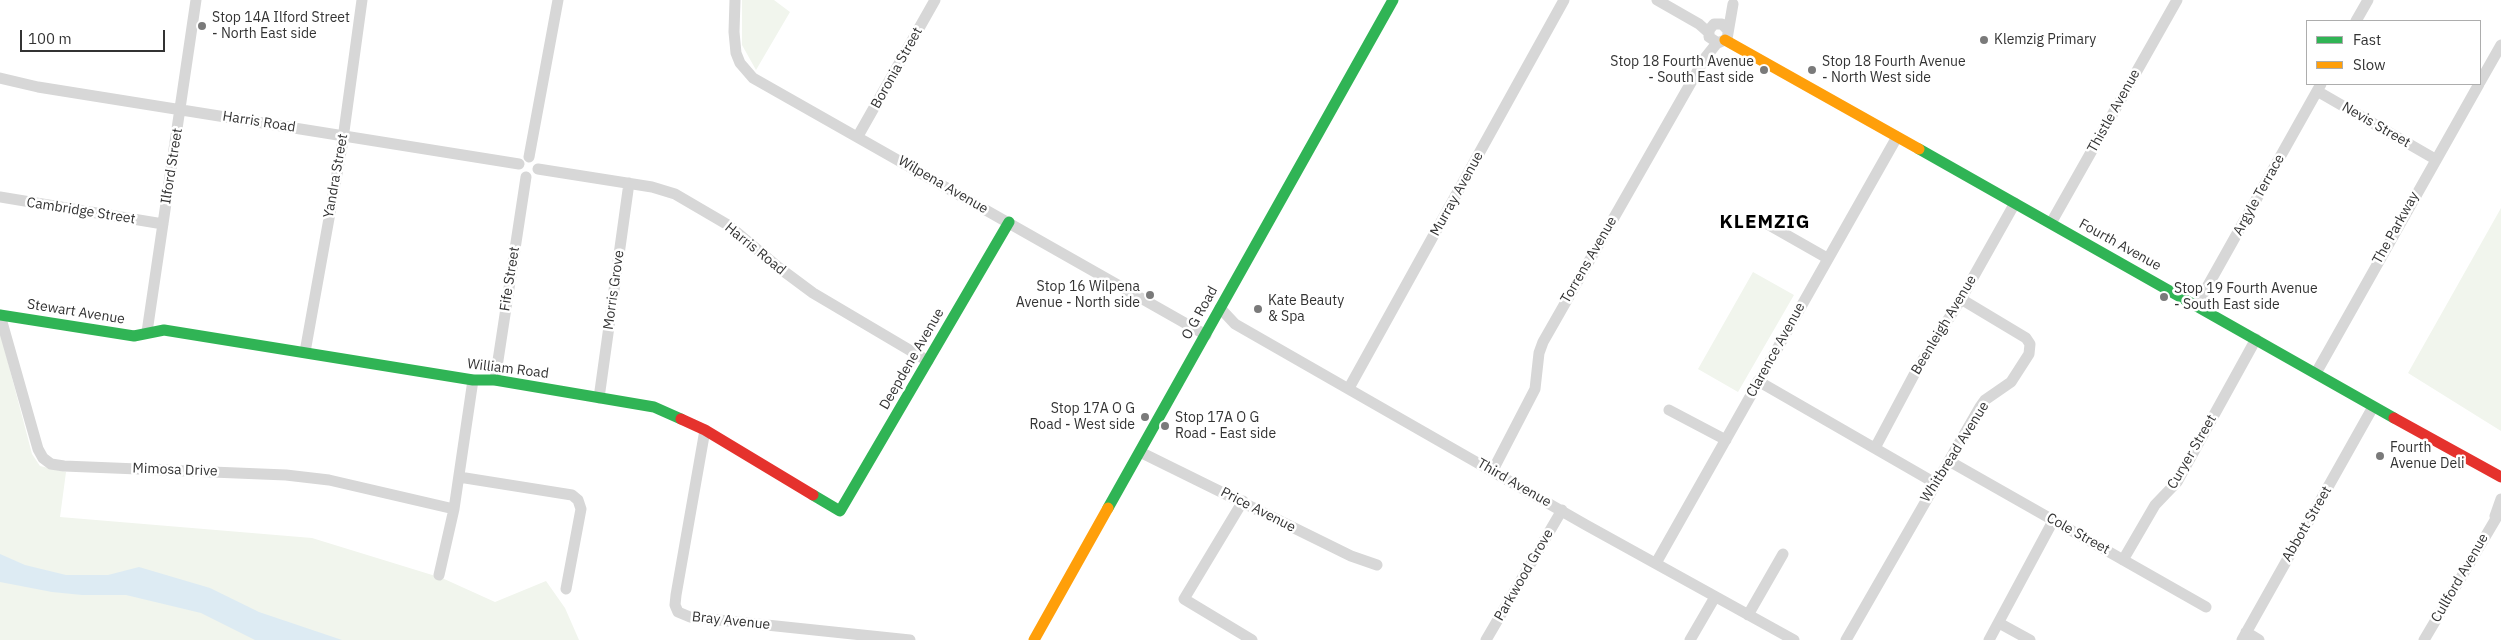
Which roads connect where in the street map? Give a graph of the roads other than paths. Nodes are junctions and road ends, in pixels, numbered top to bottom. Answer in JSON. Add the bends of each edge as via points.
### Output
{"nodes":[{"id":1,"x":196,"y":0,"type":"edge"},
{"id":2,"x":362,"y":0,"type":"edge"},
{"id":3,"x":558,"y":0,"type":"edge"},
{"id":4,"x":735,"y":0,"type":"edge"},
{"id":5,"x":935,"y":0,"type":"edge"},
{"id":6,"x":1393,"y":0,"type":"edge"},
{"id":7,"x":1564,"y":0,"type":"edge"},
{"id":8,"x":1658,"y":0,"type":"edge"},
{"id":9,"x":2177,"y":0,"type":"edge"},
{"id":10,"x":2368,"y":0,"type":"edge"},
{"id":11,"x":1734,"y":2,"type":"edge"},
{"id":12,"x":2357,"y":20,"type":"edge"},
{"id":13,"x":1719,"y":33,"type":"junction"},
{"id":14,"x":2501,"y":45,"type":"edge"},
{"id":15,"x":0,"y":78,"type":"edge"},
{"id":16,"x":2481,"y":80,"type":"edge"},
{"id":17,"x":2478,"y":85,"type":"edge"},
{"id":18,"x":2319,"y":87,"type":"edge"},
{"id":19,"x":181,"y":109,"type":"junction"},
{"id":20,"x":343,"y":135,"type":"junction"},
{"id":21,"x":858,"y":136,"type":"junction"},
{"id":22,"x":1897,"y":137,"type":"junction"},
{"id":23,"x":529,"y":157,"type":"junction"},
{"id":24,"x":2435,"y":159,"type":"junction"},
{"id":25,"x":518,"y":164,"type":"junction"},
{"id":26,"x":538,"y":169,"type":"junction"},
{"id":27,"x":526,"y":177,"type":"junction"},
{"id":28,"x":628,"y":183,"type":"junction"},
{"id":29,"x":0,"y":197,"type":"edge"},
{"id":30,"x":2015,"y":203,"type":"junction"},
{"id":31,"x":1008,"y":222,"type":"junction"},
{"id":32,"x":2051,"y":223,"type":"junction"},
{"id":33,"x":163,"y":224,"type":"junction"},
{"id":34,"x":1769,"y":225,"type":"dead end"},
{"id":35,"x":1827,"y":258,"type":"junction"},
{"id":36,"x":1961,"y":299,"type":"junction"},
{"id":37,"x":2197,"y":305,"type":"junction"},
{"id":38,"x":1220,"y":308,"type":"junction"},
{"id":39,"x":0,"y":315,"type":"edge"},
{"id":40,"x":1212,"y":323,"type":"junction"},
{"id":41,"x":1235,"y":324,"type":"junction"},
{"id":42,"x":147,"y":332,"type":"junction"},
{"id":43,"x":1206,"y":335,"type":"junction"},
{"id":44,"x":2256,"y":340,"type":"junction"},
{"id":45,"x":305,"y":352,"type":"junction"},
{"id":46,"x":928,"y":361,"type":"junction"},
{"id":47,"x":2316,"y":373,"type":"junction"},
{"id":48,"x":473,"y":380,"type":"junction"},
{"id":49,"x":495,"y":380,"type":"junction"},
{"id":50,"x":1758,"y":381,"type":"junction"},
{"id":51,"x":1349,"y":388,"type":"junction"},
{"id":52,"x":599,"y":398,"type":"junction"},
{"id":53,"x":2373,"y":407,"type":"junction"},
{"id":54,"x":1669,"y":410,"type":"dead end"},
{"id":55,"x":705,"y":430,"type":"junction"},
{"id":56,"x":1726,"y":440,"type":"junction"},
{"id":57,"x":1875,"y":448,"type":"junction"},
{"id":58,"x":1140,"y":452,"type":"junction"},
{"id":59,"x":1949,"y":461,"type":"junction"},
{"id":60,"x":1493,"y":470,"type":"junction"},
{"id":61,"x":2486,"y":471,"type":"junction"},
{"id":62,"x":459,"y":477,"type":"junction"},
{"id":63,"x":2501,"y":477,"type":"edge"},
{"id":64,"x":1935,"y":483,"type":"junction"},
{"id":65,"x":2501,"y":485,"type":"edge"},
{"id":66,"x":2501,"y":499,"type":"edge"},
{"id":67,"x":1243,"y":501,"type":"junction"},
{"id":68,"x":454,"y":510,"type":"junction"},
{"id":69,"x":1562,"y":510,"type":"junction"},
{"id":70,"x":840,"y":511,"type":"joint"},
{"id":71,"x":2498,"y":513,"type":"edge"},
{"id":72,"x":2053,"y":521,"type":"junction"},
{"id":73,"x":1783,"y":554,"type":"dead end"},
{"id":74,"x":2123,"y":560,"type":"junction"},
{"id":75,"x":1656,"y":563,"type":"junction"},
{"id":76,"x":1377,"y":565,"type":"dead end"},
{"id":77,"x":439,"y":575,"type":"dead end"},
{"id":78,"x":566,"y":590,"type":"dead end"},
{"id":79,"x":1715,"y":597,"type":"junction"},
{"id":80,"x":2206,"y":607,"type":"dead end"},
{"id":81,"x":1748,"y":615,"type":"junction"},
{"id":82,"x":1999,"y":623,"type":"junction"},
{"id":83,"x":2244,"y":636,"type":"edge"},
{"id":84,"x":910,"y":640,"type":"edge"},
{"id":85,"x":1034,"y":640,"type":"edge"},
{"id":86,"x":1252,"y":640,"type":"edge"},
{"id":87,"x":1486,"y":640,"type":"edge"},
{"id":88,"x":1690,"y":640,"type":"edge"},
{"id":89,"x":1794,"y":640,"type":"edge"},
{"id":90,"x":1846,"y":640,"type":"edge"},
{"id":91,"x":1989,"y":640,"type":"edge"},
{"id":92,"x":2030,"y":640,"type":"edge"},
{"id":93,"x":2259,"y":640,"type":"edge"},
{"id":94,"x":2424,"y":640,"type":"edge"}],
"edges":[{"from":1,"to":19,"type":"street","name":"Ilford Street"},
{"from":2,"to":20,"type":"street","name":"Yandra Street"},
{"from":3,"to":23,"type":"street"},
{"from":4,"to":21,"type":"street","name":"Wilpena Avenue","via":[[734,45],[746,71],[753,78]]},
{"from":5,"to":21,"type":"street","name":"Boronia Street"},
{"from":6,"to":38,"type":"street","name":"O G Road"},
{"from":7,"to":51,"type":"street","name":"Murray Avenue"},
{"from":8,"to":13,"type":"street","name":"Fourth Avenue"},
{"from":9,"to":32,"type":"street","name":"Thistle Avenue"},
{"from":10,"to":12,"type":"street"},
{"from":11,"to":13,"type":"street","name":"Torrens Avenue"},
{"from":13,"to":22,"type":"street","name":"Fourth Avenue"},
{"from":13,"to":60,"type":"street","name":"Torrens Avenue","via":[[1543,342],[1535,389]]},
{"from":14,"to":16,"type":"street","name":"The Parkway"},
{"from":15,"to":19,"type":"street","name":"Harris Road"},
{"from":17,"to":24,"type":"street","name":"The Parkway"},
{"from":18,"to":24,"type":"street","name":"Nevis Street"},
{"from":18,"to":37,"type":"street","name":"Argyle Terrace"},
{"from":19,"to":20,"type":"street","name":"Harris Road"},
{"from":19,"to":33,"type":"street","name":"Ilford Street"},
{"from":20,"to":25,"type":"street","name":"Harris Road"},
{"from":20,"to":45,"type":"street","name":"Yandra Street"},
{"from":21,"to":31,"type":"street","name":"Wilpena Avenue"},
{"from":22,"to":30,"type":"street","name":"Fourth Avenue"},
{"from":22,"to":35,"type":"street","name":"Clarence Avenue"},
{"from":23,"to":25,"type":"street"},
{"from":23,"to":26,"type":"street","via":[[538,164]]},
{"from":24,"to":47,"type":"street","name":"The Parkway"},
{"from":25,"to":27,"type":"street","via":[[518,171]]},
{"from":26,"to":27,"type":"street","via":[[533,176]]},
{"from":26,"to":28,"type":"street","name":"Harris Road"},
{"from":27,"to":49,"type":"street","name":"Fife Street"},
{"from":28,"to":46,"type":"street","name":"Harris Road","via":[[675,194],[728,225],[813,294]]},
{"from":28,"to":52,"type":"street","name":"Morris Grove"},
{"from":29,"to":33,"type":"street","name":"Cambridge Street"},
{"from":30,"to":32,"type":"street","name":"Fourth Avenue"},
{"from":30,"to":36,"type":"street","name":"Beenleigh Avenue"},
{"from":31,"to":43,"type":"street","name":"Wilpena Avenue"},
{"from":31,"to":46,"type":"street","name":"Deepdene Avenue"},
{"from":32,"to":37,"type":"street","name":"Fourth Avenue"},
{"from":33,"to":42,"type":"street","name":"Ilford Street"},
{"from":34,"to":35,"type":"street"},
{"from":35,"to":50,"type":"street","name":"Clarence Avenue"},
{"from":36,"to":57,"type":"street","name":"Beenleigh Avenue","via":[[1916,371]]},
{"from":36,"to":59,"type":"street","name":"Whitbread Avenue","via":[[2026,338],[2030,344],[2029,354],[2017,375],[1980,408]]},
{"from":37,"to":44,"type":"street","name":"Fourth Avenue"},
{"from":38,"to":40,"type":"street","name":"O G Road"},
{"from":38,"to":41,"type":"street","name":"Third Avenue"},
{"from":39,"to":42,"type":"street","name":"Stewart Avenue","via":[[134,336]]},
{"from":39,"to":68,"type":"street","name":"Mimosa Drive","via":[[38,449],[51,464],[286,475],[328,480]]},
{"from":40,"to":41,"type":"street","name":"Third Avenue"},
{"from":40,"to":43,"type":"street","name":"O G Road"},
{"from":41,"to":51,"type":"street","name":"Third Avenue"},
{"from":42,"to":45,"type":"street","name":"William Road","via":[[164,330]]},
{"from":43,"to":58,"type":"street","name":"O G Road"},
{"from":44,"to":47,"type":"street","name":"Fourth Avenue"},
{"from":44,"to":74,"type":"street","name":"Curyer Street","via":[[2177,482],[2155,504]]},
{"from":45,"to":48,"type":"street","name":"William Road"},
{"from":46,"to":70,"type":"street","name":"Deepdene Avenue"},
{"from":47,"to":53,"type":"street","name":"Fourth Avenue"},
{"from":48,"to":49,"type":"street","name":"William Road"},
{"from":48,"to":62,"type":"street"},
{"from":49,"to":52,"type":"street","name":"William Road"},
{"from":50,"to":56,"type":"street","name":"Clarence Avenue"},
{"from":50,"to":57,"type":"street"},
{"from":51,"to":60,"type":"street","name":"Third Avenue"},
{"from":52,"to":55,"type":"street","name":"William Road","via":[[654,407]]},
{"from":53,"to":61,"type":"street","name":"Fourth Avenue"},
{"from":53,"to":83,"type":"street","name":"Abbott Street"},
{"from":54,"to":56,"type":"street"},
{"from":55,"to":70,"type":"street","name":"William Road"},
{"from":55,"to":84,"type":"street","name":"Bray Avenue","via":[[676,595],[678,612],[690,617]]},
{"from":56,"to":75,"type":"street","name":"Clarence Avenue"},
{"from":57,"to":64,"type":"street"},
{"from":58,"to":67,"type":"street","name":"Price Avenue"},
{"from":58,"to":85,"type":"street","name":"O G Road"},
{"from":59,"to":64,"type":"street","name":"Whitbread Avenue"},
{"from":59,"to":72,"type":"street","name":"Cole Street"},
{"from":60,"to":69,"type":"street","name":"Third Avenue"},
{"from":61,"to":63,"type":"street","name":"Fourth Avenue"},
{"from":61,"to":65,"type":"street","name":"Fourth Avenue"},
{"from":62,"to":68,"type":"street"},
{"from":62,"to":78,"type":"street","via":[[572,495],[578,500],[581,509]]},
{"from":64,"to":90,"type":"street","name":"Whitbread Avenue"},
{"from":66,"to":71,"type":"street","name":"Cullford Avenue"},
{"from":67,"to":76,"type":"street","name":"Price Avenue","via":[[1350,556]]},
{"from":67,"to":86,"type":"street","via":[[1184,599]]},
{"from":68,"to":77,"type":"street"},
{"from":69,"to":75,"type":"street","name":"Third Avenue"},
{"from":69,"to":87,"type":"street","name":"Parkwood Grove"},
{"from":71,"to":94,"type":"street","name":"Cullford Avenue"},
{"from":72,"to":74,"type":"street","name":"Cole Street"},
{"from":72,"to":82,"type":"street"},
{"from":73,"to":81,"type":"street"},
{"from":74,"to":80,"type":"street","name":"Cole Street"},
{"from":75,"to":79,"type":"street","name":"Third Avenue"},
{"from":79,"to":81,"type":"street","name":"Third Avenue"},
{"from":79,"to":88,"type":"street"},
{"from":81,"to":89,"type":"street","name":"Third Avenue"},
{"from":82,"to":91,"type":"street"},
{"from":82,"to":92,"type":"street"},
{"from":83,"to":93,"type":"street"}]}
